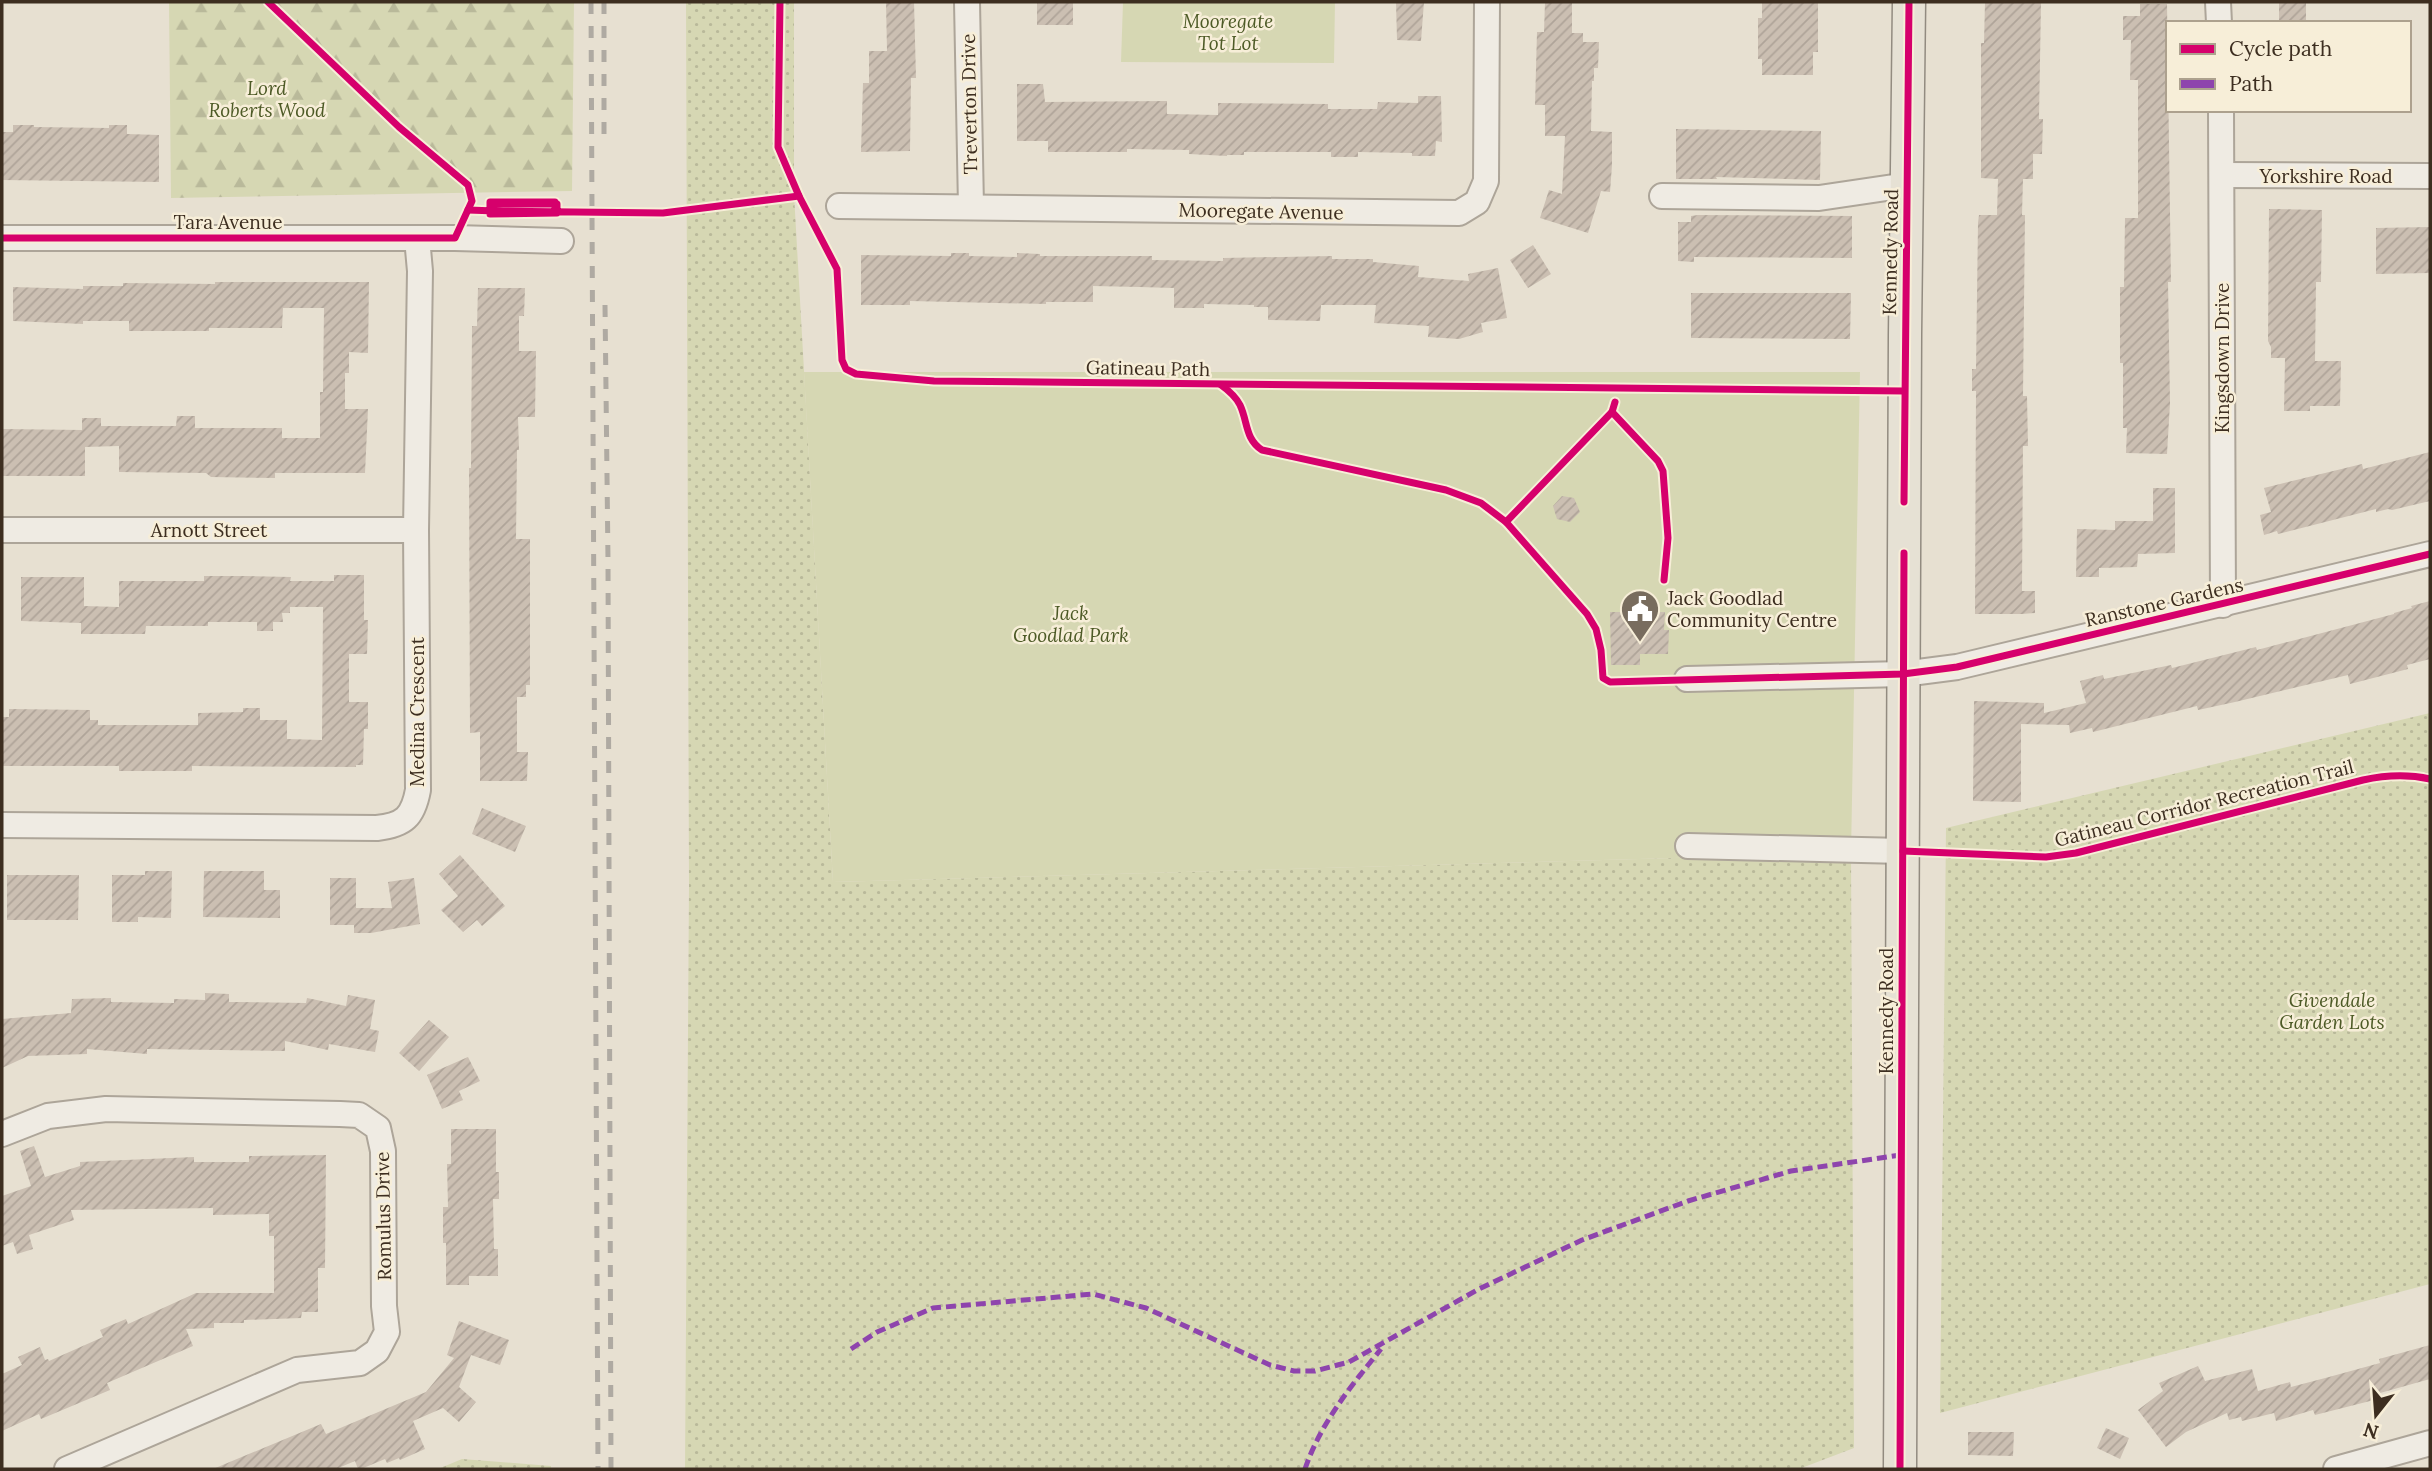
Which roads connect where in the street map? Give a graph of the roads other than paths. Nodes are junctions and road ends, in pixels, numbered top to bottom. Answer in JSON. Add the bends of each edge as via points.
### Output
{"nodes":[{"id":1,"x":967,"y":2,"type":"edge"},
{"id":2,"x":1487,"y":2,"type":"edge"},
{"id":3,"x":1909,"y":2,"type":"edge"},
{"id":4,"x":2218,"y":2,"type":"edge"},
{"id":5,"x":2219,"y":21,"type":"edge"},
{"id":6,"x":2221,"y":112,"type":"edge"},
{"id":7,"x":2222,"y":176,"type":"junction"},
{"id":8,"x":2430,"y":176,"type":"edge"},
{"id":9,"x":1907,"y":185,"type":"junction"},
{"id":10,"x":1662,"y":196,"type":"dead end"},
{"id":11,"x":839,"y":206,"type":"dead end"},
{"id":12,"x":971,"y":206,"type":"junction"},
{"id":13,"x":2,"y":238,"type":"edge"},
{"id":14,"x":417,"y":238,"type":"junction"},
{"id":15,"x":561,"y":241,"type":"dead end"},
{"id":16,"x":2,"y":530,"type":"edge"},
{"id":17,"x":416,"y":530,"type":"junction"},
{"id":18,"x":2430,"y":554,"type":"edge"},
{"id":19,"x":2223,"y":605,"type":"junction"},
{"id":20,"x":1903,"y":674,"type":"junction"},
{"id":21,"x":1687,"y":680,"type":"dead end"},
{"id":22,"x":2,"y":825,"type":"edge"},
{"id":23,"x":1688,"y":846,"type":"dead end"},
{"id":24,"x":1903,"y":852,"type":"junction"},
{"id":25,"x":2,"y":1133,"type":"edge"},
{"id":26,"x":2430,"y":1443,"type":"edge"},
{"id":27,"x":67,"y":1469,"type":"edge"},
{"id":28,"x":1900,"y":1469,"type":"edge"},
{"id":29,"x":2336,"y":1469,"type":"edge"}],
"edges":[{"from":1,"to":12,"type":"street","name":"Treverton Drive"},
{"from":2,"to":12,"type":"street","name":"Mooregate Avenue","via":[[1486,181],[1476,202],[1459,213]]},
{"from":3,"to":9,"type":"main road","name":"Kennedy Road"},
{"from":4,"to":5,"type":"street"},
{"from":6,"to":7,"type":"street","name":"Kingsdown Drive"},
{"from":7,"to":8,"type":"street","name":"Yorkshire Road"},
{"from":7,"to":19,"type":"street","name":"Kingsdown Drive"},
{"from":9,"to":10,"type":"street","via":[[1819,198]]},
{"from":9,"to":20,"type":"main road","name":"Kennedy Road"},
{"from":11,"to":12,"type":"street","name":"Mooregate Avenue"},
{"from":13,"to":14,"type":"street","name":"Tara Avenue"},
{"from":14,"to":15,"type":"street","name":"Tara Avenue"},
{"from":14,"to":17,"type":"street","name":"Medina Crescent"},
{"from":16,"to":17,"type":"street","name":"Arnott Street"},
{"from":17,"to":22,"type":"street","name":"Medina Crescent","via":[[418,790],[407,818],[377,828]]},
{"from":18,"to":19,"type":"street","name":"Ranstone Gardens"},
{"from":19,"to":20,"type":"street","name":"Ranstone Gardens","via":[[1957,667]]},
{"from":20,"to":21,"type":"street","name":"Ranstone Gardens"},
{"from":20,"to":24,"type":"main road","name":"Kennedy Road"},
{"from":23,"to":24,"type":"street"},
{"from":24,"to":28,"type":"main road","name":"Kennedy Road"},
{"from":25,"to":27,"type":"street","name":"Romulus Drive","via":[[48,1116],[106,1109],[340,1114],[359,1115],[378,1128],[383,1151],[387,1332],[377,1351],[360,1363],[297,1370]]},
{"from":26,"to":29,"type":"street"}]}
